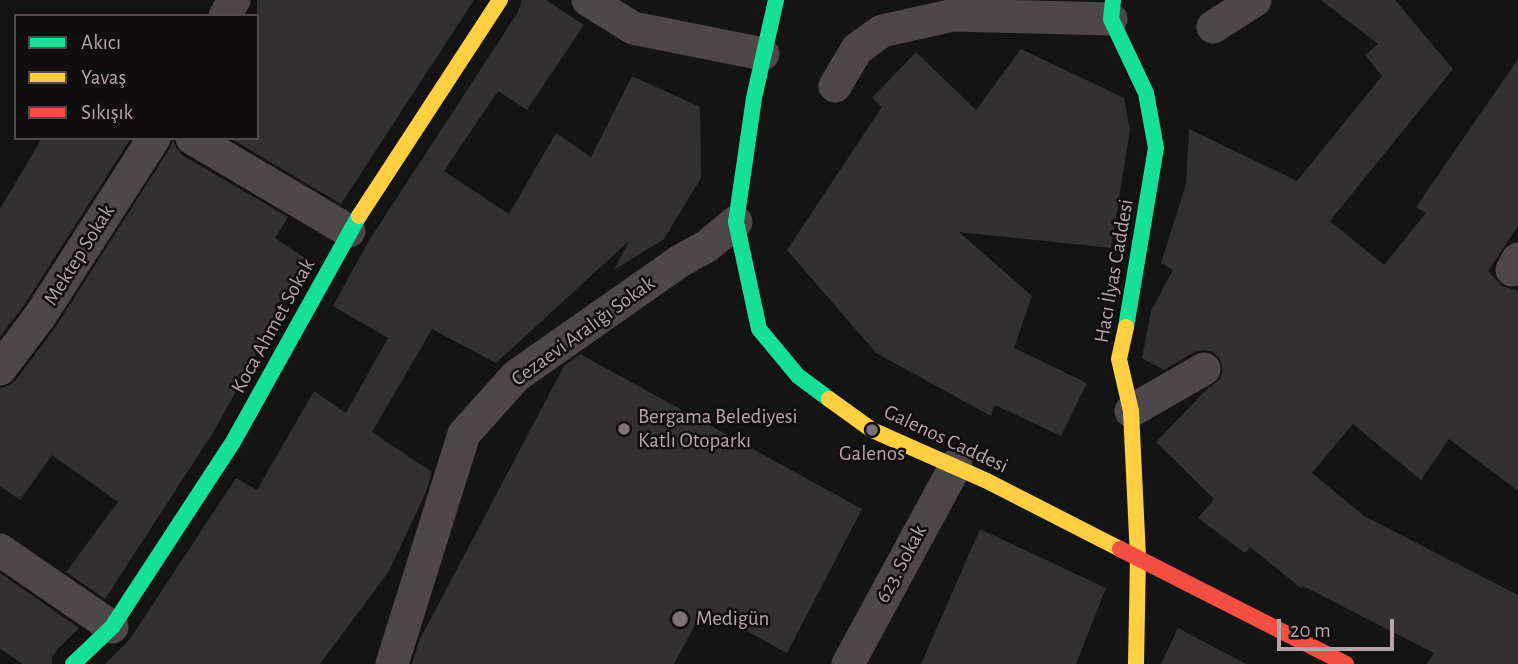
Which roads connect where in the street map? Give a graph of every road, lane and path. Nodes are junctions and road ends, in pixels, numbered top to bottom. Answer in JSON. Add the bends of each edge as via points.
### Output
{"nodes":[{"id":1,"x":499,"y":0,"type":"edge"},
{"id":2,"x":588,"y":0,"type":"edge"},
{"id":3,"x":776,"y":0,"type":"edge"},
{"id":4,"x":1255,"y":0,"type":"edge"},
{"id":5,"x":1112,"y":10,"type":"edge"},
{"id":6,"x":1213,"y":27,"type":"dead end"},
{"id":7,"x":763,"y":54,"type":"junction"},
{"id":8,"x":835,"y":86,"type":"dead end"},
{"id":9,"x":153,"y":140,"type":"edge"},
{"id":10,"x":195,"y":140,"type":"edge"},
{"id":11,"x":736,"y":222,"type":"junction"},
{"id":12,"x":349,"y":231,"type":"junction"},
{"id":13,"x":0,"y":369,"type":"edge"},
{"id":14,"x":1204,"y":369,"type":"dead end"},
{"id":15,"x":1131,"y":411,"type":"junction"},
{"id":16,"x":956,"y":465,"type":"junction"},
{"id":17,"x":0,"y":550,"type":"edge"},
{"id":18,"x":1138,"y":557,"type":"junction"},
{"id":19,"x":112,"y":627,"type":"junction"},
{"id":20,"x":73,"y":664,"type":"edge"},
{"id":21,"x":392,"y":664,"type":"edge"},
{"id":22,"x":848,"y":664,"type":"edge"},
{"id":23,"x":1136,"y":664,"type":"edge"},
{"id":24,"x":1346,"y":664,"type":"edge"}],
"edges":[{"from":1,"to":12,"type":"street","name":"Koca Ahmet Sokak"},
{"from":2,"to":7,"type":"street","via":[[633,28]]},
{"from":3,"to":7,"type":"street","name":"Galenos Caddesi"},
{"from":4,"to":6,"type":"street"},
{"from":5,"to":8,"type":"street","via":[[954,15],[882,31],[857,49]]},
{"from":5,"to":15,"type":"street","name":"Hacı İlyas Caddesi","via":[[1146,93],[1156,148],[1119,359]]},
{"from":7,"to":11,"type":"street","name":"Galenos Caddesi"},
{"from":9,"to":13,"type":"street","name":"Mektep Sokak","via":[[40,316]]},
{"from":10,"to":12,"type":"street"},
{"from":11,"to":16,"type":"street","name":"Galenos Caddesi","via":[[759,329],[798,376],[872,430]]},
{"from":11,"to":21,"type":"street","name":"Cezaevi Aralığı Sokak","via":[[708,246],[516,376],[464,434]]},
{"from":12,"to":19,"type":"street","name":"Koca Ahmet Sokak","via":[[233,442]]},
{"from":14,"to":15,"type":"street"},
{"from":15,"to":18,"type":"street","name":"Hacı İlyas Caddesi"},
{"from":16,"to":18,"type":"street","name":"Galenos Caddesi"},
{"from":16,"to":22,"type":"street","name":"623. Sokak"},
{"from":17,"to":19,"type":"street"},
{"from":18,"to":23,"type":"street","name":"Hacı İlyas Caddesi"},
{"from":18,"to":24,"type":"street","name":"Galenos Caddesi"},
{"from":19,"to":20,"type":"street","name":"Koca Ahmet Sokak"}]}
